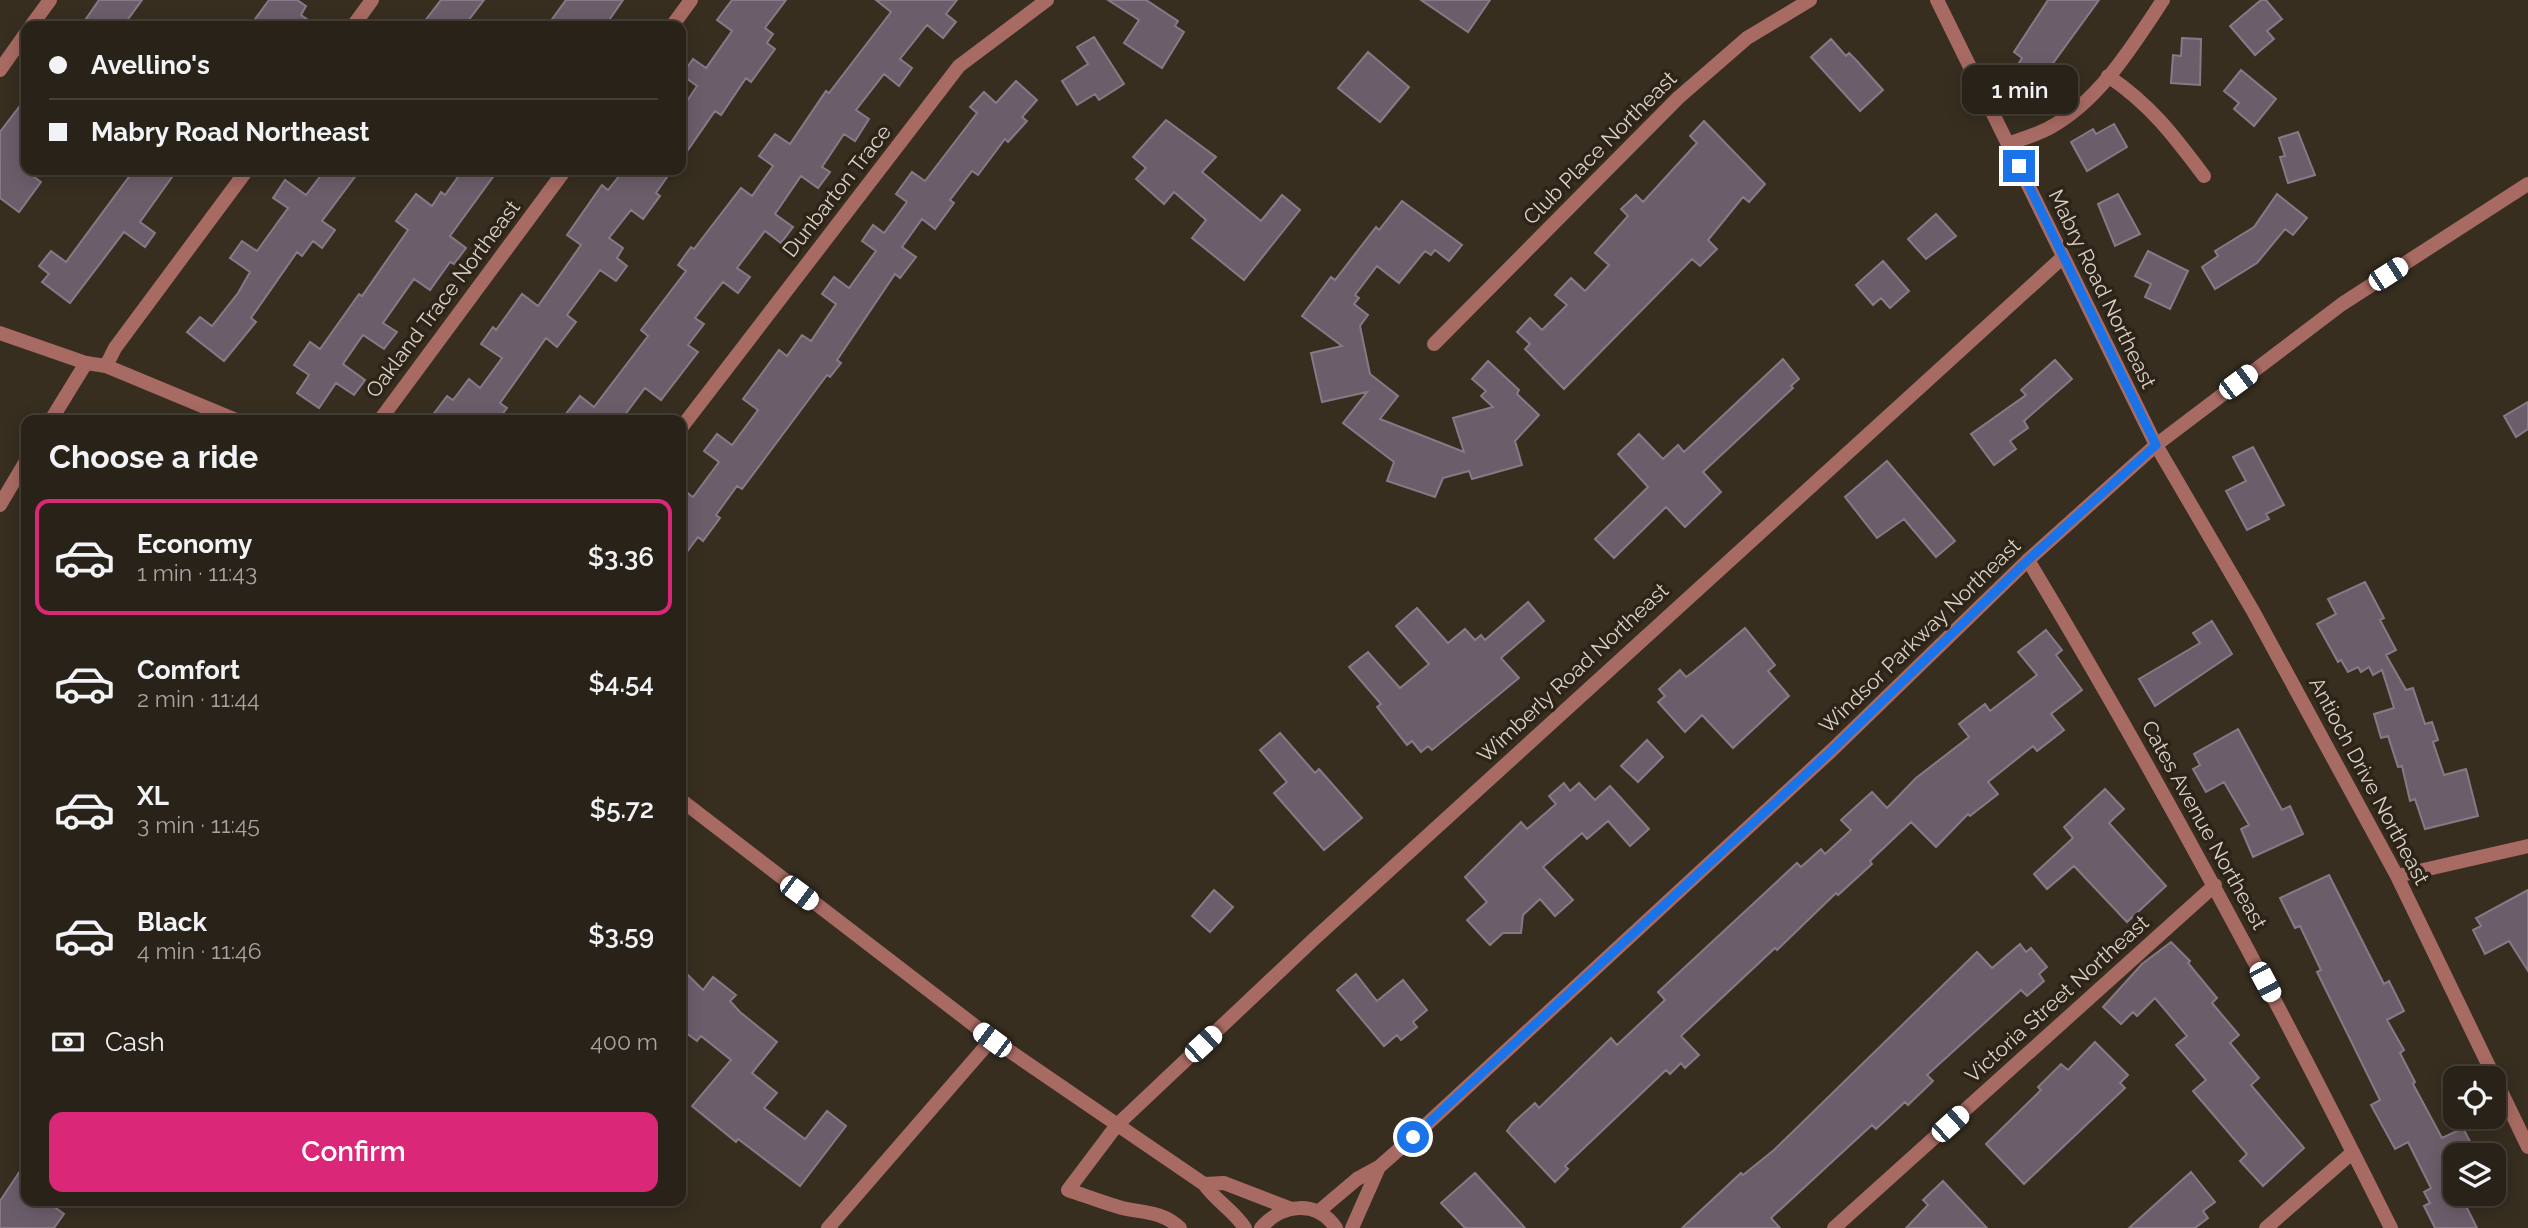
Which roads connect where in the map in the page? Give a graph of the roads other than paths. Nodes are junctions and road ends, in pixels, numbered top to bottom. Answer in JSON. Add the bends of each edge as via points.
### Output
{"nodes":[{"id":1,"x":50,"y":0,"type":"edge"},
{"id":2,"x":372,"y":0,"type":"edge"},
{"id":3,"x":691,"y":0,"type":"edge"},
{"id":4,"x":1047,"y":0,"type":"edge"},
{"id":5,"x":1810,"y":0,"type":"edge"},
{"id":6,"x":1937,"y":0,"type":"edge"},
{"id":7,"x":2163,"y":0,"type":"edge"},
{"id":8,"x":35,"y":21,"type":"edge"},
{"id":9,"x":357,"y":21,"type":"edge"},
{"id":10,"x":676,"y":21,"type":"edge"},
{"id":11,"x":21,"y":40,"type":"edge"},
{"id":12,"x":0,"y":70,"type":"edge"},
{"id":13,"x":2108,"y":76,"type":"junction"},
{"id":14,"x":2008,"y":144,"type":"junction"},
{"id":15,"x":243,"y":175,"type":"edge"},
{"id":16,"x":561,"y":175,"type":"edge"},
{"id":17,"x":2204,"y":176,"type":"dead end"},
{"id":18,"x":2528,"y":184,"type":"edge"},
{"id":19,"x":2063,"y":257,"type":"junction"},
{"id":20,"x":0,"y":333,"type":"edge"},
{"id":21,"x":1434,"y":344,"type":"dead end"},
{"id":22,"x":86,"y":362,"type":"junction"},
{"id":23,"x":106,"y":366,"type":"junction"},
{"id":24,"x":54,"y":415,"type":"edge"},
{"id":25,"x":224,"y":415,"type":"edge"},
{"id":26,"x":384,"y":415,"type":"edge"},
{"id":27,"x":686,"y":421,"type":"edge"},
{"id":28,"x":2156,"y":445,"type":"junction"},
{"id":29,"x":21,"y":469,"type":"edge"},
{"id":30,"x":0,"y":505,"type":"edge"},
{"id":31,"x":2028,"y":560,"type":"junction"},
{"id":32,"x":686,"y":804,"type":"edge"},
{"id":33,"x":2528,"y":846,"type":"edge"},
{"id":34,"x":2397,"y":876,"type":"junction"},
{"id":35,"x":2215,"y":885,"type":"junction"},
{"id":36,"x":992,"y":1040,"type":"junction"},
{"id":37,"x":1117,"y":1125,"type":"junction"},
{"id":38,"x":2528,"y":1147,"type":"edge"},
{"id":39,"x":2353,"y":1152,"type":"junction"},
{"id":40,"x":1379,"y":1167,"type":"junction"},
{"id":41,"x":1204,"y":1184,"type":"junction"},
{"id":42,"x":1289,"y":1208,"type":"junction"},
{"id":43,"x":1318,"y":1212,"type":"junction"},
{"id":44,"x":828,"y":1228,"type":"edge"},
{"id":45,"x":1180,"y":1228,"type":"edge"},
{"id":46,"x":1245,"y":1228,"type":"edge"},
{"id":47,"x":1261,"y":1228,"type":"edge"},
{"id":48,"x":1336,"y":1228,"type":"edge"},
{"id":49,"x":1352,"y":1228,"type":"edge"},
{"id":50,"x":1834,"y":1228,"type":"edge"},
{"id":51,"x":2266,"y":1228,"type":"edge"},
{"id":52,"x":2390,"y":1228,"type":"edge"}],
"edges":[{"from":1,"to":8,"type":"street"},
{"from":2,"to":9,"type":"street"},
{"from":3,"to":10,"type":"street"},
{"from":4,"to":27,"type":"street","name":"Dunbarton Trace","via":[[959,66]]},
{"from":5,"to":21,"type":"street","name":"Club Place Northeast","via":[[1747,38],[1678,98]]},
{"from":6,"to":14,"type":"street","name":"Mabry Road Northeast"},
{"from":7,"to":13,"type":"street"},
{"from":11,"to":12,"type":"street"},
{"from":13,"to":14,"type":"street","via":[[2077,109],[2048,129]]},
{"from":13,"to":17,"type":"street","via":[[2139,97],[2165,124]]},
{"from":14,"to":19,"type":"street","name":"Mabry Road Northeast"},
{"from":15,"to":23,"type":"street"},
{"from":16,"to":26,"type":"street","name":"Oakland Trace Northeast"},
{"from":18,"to":28,"type":"street","name":"Windsor Parkway Northeast","via":[[2342,303]]},
{"from":19,"to":28,"type":"street","name":"Mabry Road Northeast"},
{"from":19,"to":37,"type":"street","name":"Wimberly Road Northeast"},
{"from":20,"to":22,"type":"street"},
{"from":22,"to":23,"type":"street"},
{"from":22,"to":24,"type":"street"},
{"from":23,"to":25,"type":"street"},
{"from":28,"to":31,"type":"street","name":"Windsor Parkway Northeast"},
{"from":28,"to":34,"type":"street","name":"Antioch Drive Northeast","via":[[2253,611]]},
{"from":29,"to":30,"type":"street"},
{"from":31,"to":35,"type":"street","name":"Cates Avenue Northeast"},
{"from":31,"to":40,"type":"street","name":"Windsor Parkway Northeast","via":[[1831,751]]},
{"from":32,"to":36,"type":"street"},
{"from":33,"to":34,"type":"street"},
{"from":34,"to":38,"type":"street","name":"Antioch Drive Northeast"},
{"from":35,"to":39,"type":"street","name":"Cates Avenue Northeast"},
{"from":35,"to":50,"type":"street","name":"Victoria Street Northeast"},
{"from":36,"to":37,"type":"street"},
{"from":36,"to":44,"type":"street"},
{"from":37,"to":41,"type":"street"},
{"from":37,"to":45,"type":"street","name":"Wimberly Road Northeast","via":[[1068,1190],[1152,1212]]},
{"from":39,"to":51,"type":"street"},
{"from":39,"to":52,"type":"street","name":"Cates Avenue Northeast"},
{"from":40,"to":43,"type":"street","name":"Windsor Parkway Northeast"},
{"from":40,"to":49,"type":"street","name":"Windsor Parkway Northeast"},
{"from":41,"to":42,"type":"street","via":[[1224,1183]]},
{"from":41,"to":46,"type":"street"},
{"from":42,"to":43,"type":"street"},
{"from":42,"to":47,"type":"street"},
{"from":43,"to":48,"type":"street"}]}
